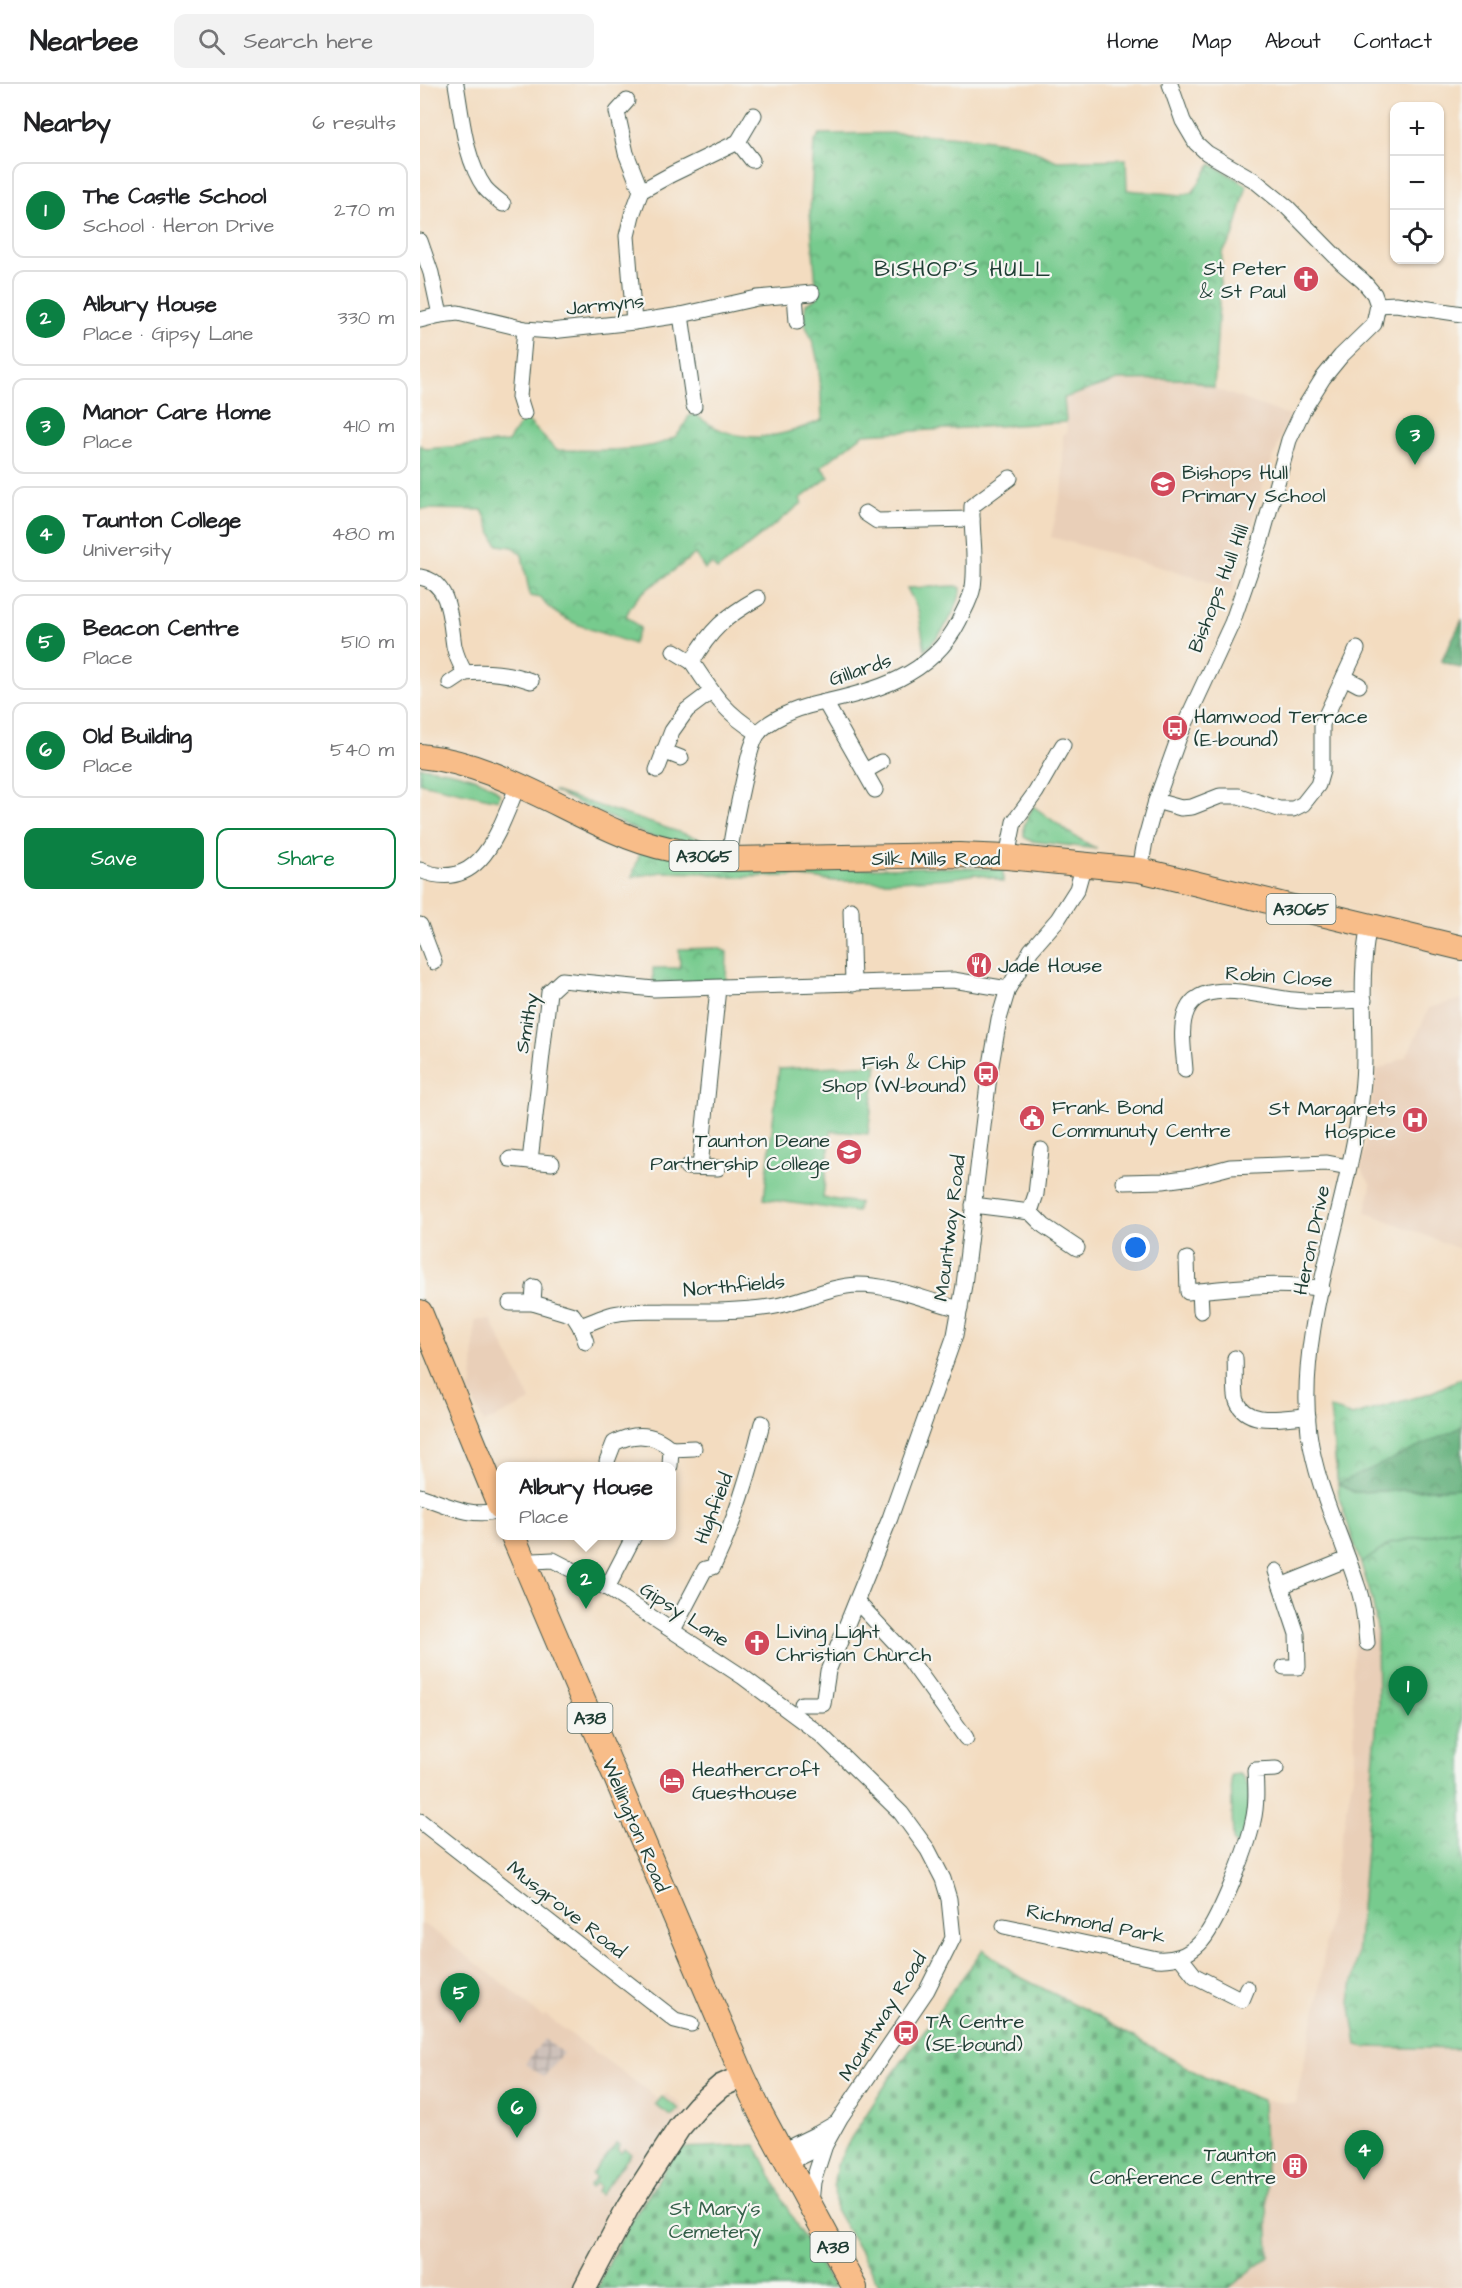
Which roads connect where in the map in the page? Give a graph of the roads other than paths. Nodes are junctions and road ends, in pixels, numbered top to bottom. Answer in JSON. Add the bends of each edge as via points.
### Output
{"nodes":[{"id":1,"x":456,"y":84,"type":"edge"},
{"id":2,"x":1170,"y":84,"type":"edge"},
{"id":3,"x":627,"y":101,"type":"dead end"},
{"id":4,"x":754,"y":115,"type":"dead end"},
{"id":5,"x":738,"y":142,"type":"junction"},
{"id":6,"x":752,"y":160,"type":"dead end"},
{"id":7,"x":641,"y":191,"type":"junction"},
{"id":8,"x":503,"y":204,"type":"dead end"},
{"id":9,"x":420,"y":241,"type":"edge"},
{"id":10,"x":812,"y":292,"type":"dead end"},
{"id":11,"x":795,"y":294,"type":"junction"},
{"id":12,"x":1378,"y":305,"type":"junction"},
{"id":13,"x":1462,"y":314,"type":"edge"},
{"id":14,"x":440,"y":315,"type":"junction"},
{"id":15,"x":681,"y":315,"type":"junction"},
{"id":16,"x":420,"y":320,"type":"edge"},
{"id":17,"x":634,"y":322,"type":"junction"},
{"id":18,"x":797,"y":322,"type":"dead end"},
{"id":19,"x":525,"y":329,"type":"junction"},
{"id":20,"x":688,"y":398,"type":"dead end"},
{"id":21,"x":524,"y":413,"type":"dead end"},
{"id":22,"x":1010,"y":478,"type":"dead end"},
{"id":23,"x":972,"y":519,"type":"junction"},
{"id":24,"x":873,"y":524,"type":"dead end"},
{"id":25,"x":420,"y":577,"type":"edge"},
{"id":26,"x":758,"y":598,"type":"dead end"},
{"id":27,"x":1357,"y":649,"type":"dead end"},
{"id":28,"x":675,"y":651,"type":"dead end"},
{"id":29,"x":692,"y":662,"type":"junction"},
{"id":30,"x":465,"y":673,"type":"junction"},
{"id":31,"x":1344,"y":677,"type":"junction"},
{"id":32,"x":531,"y":681,"type":"dead end"},
{"id":33,"x":450,"y":683,"type":"dead end"},
{"id":34,"x":1359,"y":686,"type":"dead end"},
{"id":35,"x":711,"y":692,"type":"junction"},
{"id":36,"x":825,"y":702,"type":"junction"},
{"id":37,"x":758,"y":733,"type":"junction"},
{"id":38,"x":1063,"y":744,"type":"dead end"},
{"id":39,"x":663,"y":751,"type":"junction"},
{"id":40,"x":420,"y":756,"type":"edge"},
{"id":41,"x":681,"y":758,"type":"dead end"},
{"id":42,"x":881,"y":762,"type":"dead end"},
{"id":43,"x":657,"y":770,"type":"dead end"},
{"id":44,"x":865,"y":771,"type":"junction"},
{"id":45,"x":519,"y":783,"type":"junction"},
{"id":46,"x":875,"y":790,"type":"dead end"},
{"id":47,"x":1156,"y":801,"type":"junction"},
{"id":48,"x":1008,"y":857,"type":"junction"},
{"id":49,"x":729,"y":859,"type":"junction"},
{"id":50,"x":1084,"y":864,"type":"junction"},
{"id":51,"x":420,"y":870,"type":"edge"},
{"id":52,"x":1140,"y":870,"type":"junction"},
{"id":53,"x":851,"y":910,"type":"dead end"},
{"id":54,"x":420,"y":925,"type":"edge"},
{"id":55,"x":1369,"y":925,"type":"junction"},
{"id":56,"x":1462,"y":948,"type":"edge"},
{"id":57,"x":434,"y":951,"type":"dead end"},
{"id":58,"x":853,"y":984,"type":"junction"},
{"id":59,"x":718,"y":988,"type":"junction"},
{"id":60,"x":1008,"y":989,"type":"junction"},
{"id":61,"x":1364,"y":1000,"type":"junction"},
{"id":62,"x":1185,"y":1070,"type":"dead end"},
{"id":63,"x":1041,"y":1150,"type":"dead end"},
{"id":64,"x":510,"y":1159,"type":"dead end"},
{"id":65,"x":530,"y":1161,"type":"junction"},
{"id":66,"x":552,"y":1163,"type":"dead end"},
{"id":67,"x":1348,"y":1167,"type":"junction"},
{"id":68,"x":718,"y":1168,"type":"dead end"},
{"id":69,"x":1124,"y":1182,"type":"dead end"},
{"id":70,"x":973,"y":1205,"type":"junction"},
{"id":71,"x":1030,"y":1212,"type":"junction"},
{"id":72,"x":1077,"y":1248,"type":"dead end"},
{"id":73,"x":1186,"y":1259,"type":"dead end"},
{"id":74,"x":534,"y":1287,"type":"dead end"},
{"id":75,"x":1322,"y":1289,"type":"junction"},
{"id":76,"x":1200,"y":1291,"type":"junction"},
{"id":77,"x":510,"y":1303,"type":"dead end"},
{"id":78,"x":533,"y":1303,"type":"junction"},
{"id":79,"x":960,"y":1309,"type":"junction"},
{"id":80,"x":1201,"y":1311,"type":"dead end"},
{"id":81,"x":420,"y":1312,"type":"edge"},
{"id":82,"x":580,"y":1326,"type":"junction"},
{"id":83,"x":586,"y":1342,"type":"dead end"},
{"id":84,"x":1236,"y":1358,"type":"dead end"},
{"id":85,"x":1308,"y":1416,"type":"junction"},
{"id":86,"x":762,"y":1423,"type":"dead end"},
{"id":87,"x":694,"y":1448,"type":"dead end"},
{"id":88,"x":671,"y":1449,"type":"junction"},
{"id":89,"x":607,"y":1461,"type":"dead end"},
{"id":90,"x":670,"y":1462,"type":"edge"},
{"id":91,"x":420,"y":1496,"type":"edge"},
{"id":92,"x":496,"y":1496,"type":"edge"},
{"id":93,"x":496,"y":1510,"type":"edge"},
{"id":94,"x":515,"y":1540,"type":"edge"},
{"id":95,"x":632,"y":1540,"type":"edge"},
{"id":96,"x":1348,"y":1559,"type":"junction"},
{"id":97,"x":525,"y":1564,"type":"junction"},
{"id":98,"x":1276,"y":1571,"type":"dead end"},
{"id":99,"x":1281,"y":1586,"type":"junction"},
{"id":100,"x":607,"y":1588,"type":"junction"},
{"id":101,"x":855,"y":1605,"type":"junction"},
{"id":102,"x":673,"y":1630,"type":"junction"},
{"id":103,"x":1367,"y":1643,"type":"dead end"},
{"id":104,"x":1297,"y":1667,"type":"dead end"},
{"id":105,"x":802,"y":1704,"type":"dead end"},
{"id":106,"x":966,"y":1738,"type":"dead end"},
{"id":107,"x":840,"y":1752,"type":"joint"},
{"id":108,"x":1276,"y":1769,"type":"dead end"},
{"id":109,"x":420,"y":1821,"type":"edge"},
{"id":110,"x":1004,"y":1926,"type":"dead end"},
{"id":111,"x":1180,"y":1957,"type":"junction"},
{"id":112,"x":1247,"y":1988,"type":"dead end"},
{"id":113,"x":691,"y":2024,"type":"dead end"},
{"id":114,"x":743,"y":2076,"type":"junction"},
{"id":115,"x":838,"y":2121,"type":"junction"},
{"id":116,"x":825,"y":2145,"type":"junction"},
{"id":117,"x":785,"y":2157,"type":"junction"},
{"id":118,"x":811,"y":2206,"type":"junction"},
{"id":119,"x":585,"y":2288,"type":"edge"},
{"id":120,"x":855,"y":2288,"type":"edge"}],
"edges":[{"from":1,"to":8,"type":"street","via":[[476,171],[486,190]]},
{"from":2,"to":12,"type":"street","via":[[1183,121],[1196,143],[1254,180],[1287,207],[1363,281]]},
{"from":3,"to":7,"type":"street","via":[[618,112],[626,153]]},
{"from":4,"to":5,"type":"street"},
{"from":5,"to":6,"type":"street"},
{"from":5,"to":7,"type":"street"},
{"from":7,"to":17,"type":"street","via":[[627,236]]},
{"from":9,"to":14,"type":"street"},
{"from":10,"to":11,"type":"street","name":"Jarmyns"},
{"from":11,"to":15,"type":"street","name":"Jarmyns"},
{"from":11,"to":18,"type":"street"},
{"from":12,"to":13,"type":"street"},
{"from":12,"to":47,"type":"street","name":"Bishops Hull Hill","via":[[1374,324],[1323,378],[1289,440],[1261,540],[1232,623],[1187,720]]},
{"from":14,"to":16,"type":"street","name":"Jarmyns"},
{"from":14,"to":19,"type":"street","name":"Jarmyns","via":[[458,313]]},
{"from":15,"to":17,"type":"street","name":"Jarmyns"},
{"from":15,"to":20,"type":"street"},
{"from":17,"to":19,"type":"street","name":"Jarmyns","via":[[551,331]]},
{"from":19,"to":21,"type":"street","via":[[514,396]]},
{"from":22,"to":23,"type":"street","via":[[972,506]]},
{"from":23,"to":24,"type":"street"},
{"from":23,"to":36,"type":"street","name":"Gillards","via":[[972,588],[946,643],[905,677],[866,693]]},
{"from":25,"to":30,"type":"street","via":[[438,586],[447,600],[454,647]]},
{"from":26,"to":29,"type":"street","via":[[747,613],[720,623]]},
{"from":27,"to":31,"type":"street"},
{"from":28,"to":29,"type":"street"},
{"from":29,"to":35,"type":"street"},
{"from":30,"to":32,"type":"street","via":[[514,670]]},
{"from":30,"to":33,"type":"street"},
{"from":31,"to":34,"type":"street"},
{"from":31,"to":47,"type":"street","via":[[1322,724],[1322,771],[1318,784],[1303,804],[1279,809],[1239,796],[1220,796],[1181,808]]},
{"from":35,"to":37,"type":"street","via":[[736,719]]},
{"from":35,"to":39,"type":"street","via":[[687,710]]},
{"from":36,"to":37,"type":"street","name":"Gillards","via":[[798,708]]},
{"from":36,"to":44,"type":"street","name":"Gillards"},
{"from":37,"to":49,"type":"street","via":[[735,819]]},
{"from":38,"to":48,"type":"street","via":[[1014,822]]},
{"from":39,"to":41,"type":"street"},
{"from":39,"to":43,"type":"street"},
{"from":40,"to":45,"type":"main road","name":"Silk Mills Road","number":"A3065","via":[[464,764]]},
{"from":42,"to":44,"type":"street"},
{"from":44,"to":46,"type":"street","name":"Gillards"},
{"from":45,"to":49,"type":"main road","name":"Silk Mills Road","number":"A3065","via":[[646,843]]},
{"from":45,"to":51,"type":"street","via":[[503,824],[481,861],[456,874],[439,876]]},
{"from":47,"to":52,"type":"street","name":"Bishops Hull Hill"},
{"from":48,"to":49,"type":"main road","name":"Silk Mills Road","number":"A3065"},
{"from":48,"to":50,"type":"main road","name":"Silk Mills Road","number":"A3065"},
{"from":50,"to":52,"type":"main road","name":"Silk Mills Road","number":"A3065"},
{"from":50,"to":60,"type":"street","name":"Mountway Road","via":[[1077,889],[1058,920],[1031,950]]},
{"from":52,"to":55,"type":"main road","name":"Silk Mills Road","number":"A3065"},
{"from":53,"to":58,"type":"street"},
{"from":54,"to":57,"type":"street"},
{"from":55,"to":56,"type":"main road","name":"Silk Mills Road","number":"A3065"},
{"from":55,"to":61,"type":"street","name":"Heron Drive"},
{"from":58,"to":59,"type":"street","name":"Smithy"},
{"from":58,"to":60,"type":"street","name":"Smithy","via":[[952,980]]},
{"from":59,"to":65,"type":"street","name":"Smithy","via":[[634,988],[562,980],[556,984],[549,992]]},
{"from":59,"to":68,"type":"street","via":[[694,1167]]},
{"from":60,"to":70,"type":"street","name":"Mountway Road","via":[[989,1076]]},
{"from":61,"to":62,"type":"street","name":"Robin Close","via":[[1294,1000],[1209,992],[1192,1002],[1185,1014]]},
{"from":61,"to":67,"type":"street","name":"Heron Drive","via":[[1364,1060]]},
{"from":63,"to":71,"type":"street"},
{"from":64,"to":65,"type":"street"},
{"from":65,"to":66,"type":"street"},
{"from":67,"to":69,"type":"street","via":[[1327,1163],[1230,1167],[1163,1181]]},
{"from":67,"to":75,"type":"street","name":"Heron Drive"},
{"from":70,"to":71,"type":"street"},
{"from":70,"to":79,"type":"street","name":"Mountway Road"},
{"from":71,"to":72,"type":"street"},
{"from":73,"to":76,"type":"street","via":[[1188,1292]]},
{"from":74,"to":78,"type":"street"},
{"from":75,"to":76,"type":"street","via":[[1298,1285]]},
{"from":75,"to":85,"type":"street","name":"Heron Drive","via":[[1311,1344]]},
{"from":76,"to":80,"type":"street"},
{"from":77,"to":78,"type":"street"},
{"from":78,"to":82,"type":"street","via":[[573,1315]]},
{"from":79,"to":82,"type":"street","name":"Northfields","via":[[907,1292],[860,1285],[830,1289],[778,1306],[635,1312]]},
{"from":79,"to":101,"type":"street","name":"Mountway Road","via":[[938,1384]]},
{"from":81,"to":92,"type":"main road"},
{"from":82,"to":83,"type":"street"},
{"from":84,"to":85,"type":"street","via":[[1237,1401],[1251,1416]]},
{"from":85,"to":96,"type":"street","name":"Heron Drive","via":[[1322,1488]]},
{"from":86,"to":102,"type":"street","name":"Highfield","via":[[729,1535],[713,1567],[705,1569]]},
{"from":87,"to":88,"type":"street"},
{"from":88,"to":89,"type":"street","via":[[652,1436],[610,1438]]},
{"from":88,"to":90,"type":"street"},
{"from":91,"to":93,"type":"street","via":[[471,1513]]},
{"from":94,"to":97,"type":"main road","number":"A38"},
{"from":95,"to":100,"type":"street"},
{"from":96,"to":99,"type":"street"},
{"from":96,"to":103,"type":"street","name":"Heron Drive","via":[[1364,1610]]},
{"from":97,"to":100,"type":"street","name":"Gipsy Lane","via":[[553,1560]]},
{"from":97,"to":114,"type":"main road","name":"Wellington Road","number":"A38"},
{"from":98,"to":99,"type":"street"},
{"from":99,"to":104,"type":"street","via":[[1297,1634]]},
{"from":100,"to":102,"type":"street","name":"Gipsy Lane"},
{"from":101,"to":105,"type":"street","name":"Mountway Road","via":[[828,1671],[823,1704]]},
{"from":101,"to":106,"type":"street","via":[[861,1606],[904,1652]]},
{"from":102,"to":107,"type":"street","name":"Gipsy Lane","via":[[743,1677]]},
{"from":107,"to":115,"type":"street","name":"Mountway Road","via":[[901,1813],[928,1850],[949,1899],[952,1938],[927,1990]]},
{"from":108,"to":111,"type":"street","name":"Richmond Park","via":[[1249,1771],[1254,1820],[1243,1854],[1215,1920],[1200,1944]]},
{"from":109,"to":113,"type":"street","name":"Musgrove Road","via":[[675,2020]]},
{"from":110,"to":111,"type":"street","name":"Richmond Park","via":[[1157,1959]]},
{"from":111,"to":112,"type":"street","name":"Richmond Park","via":[[1195,1976],[1242,2001]]},
{"from":114,"to":117,"type":"main road","number":"A38"},
{"from":114,"to":119,"type":"street","via":[[721,2086],[679,2128],[622,2217]]},
{"from":115,"to":116,"type":"street","name":"Mountway Road"},
{"from":115,"to":117,"type":"street","name":"Mountway Road"},
{"from":116,"to":117,"type":"street"},
{"from":116,"to":118,"type":"street","name":"Mountway Road","via":[[813,2182]]},
{"from":117,"to":118,"type":"main road","number":"A38"},
{"from":118,"to":120,"type":"main road","number":"A38"}]}
